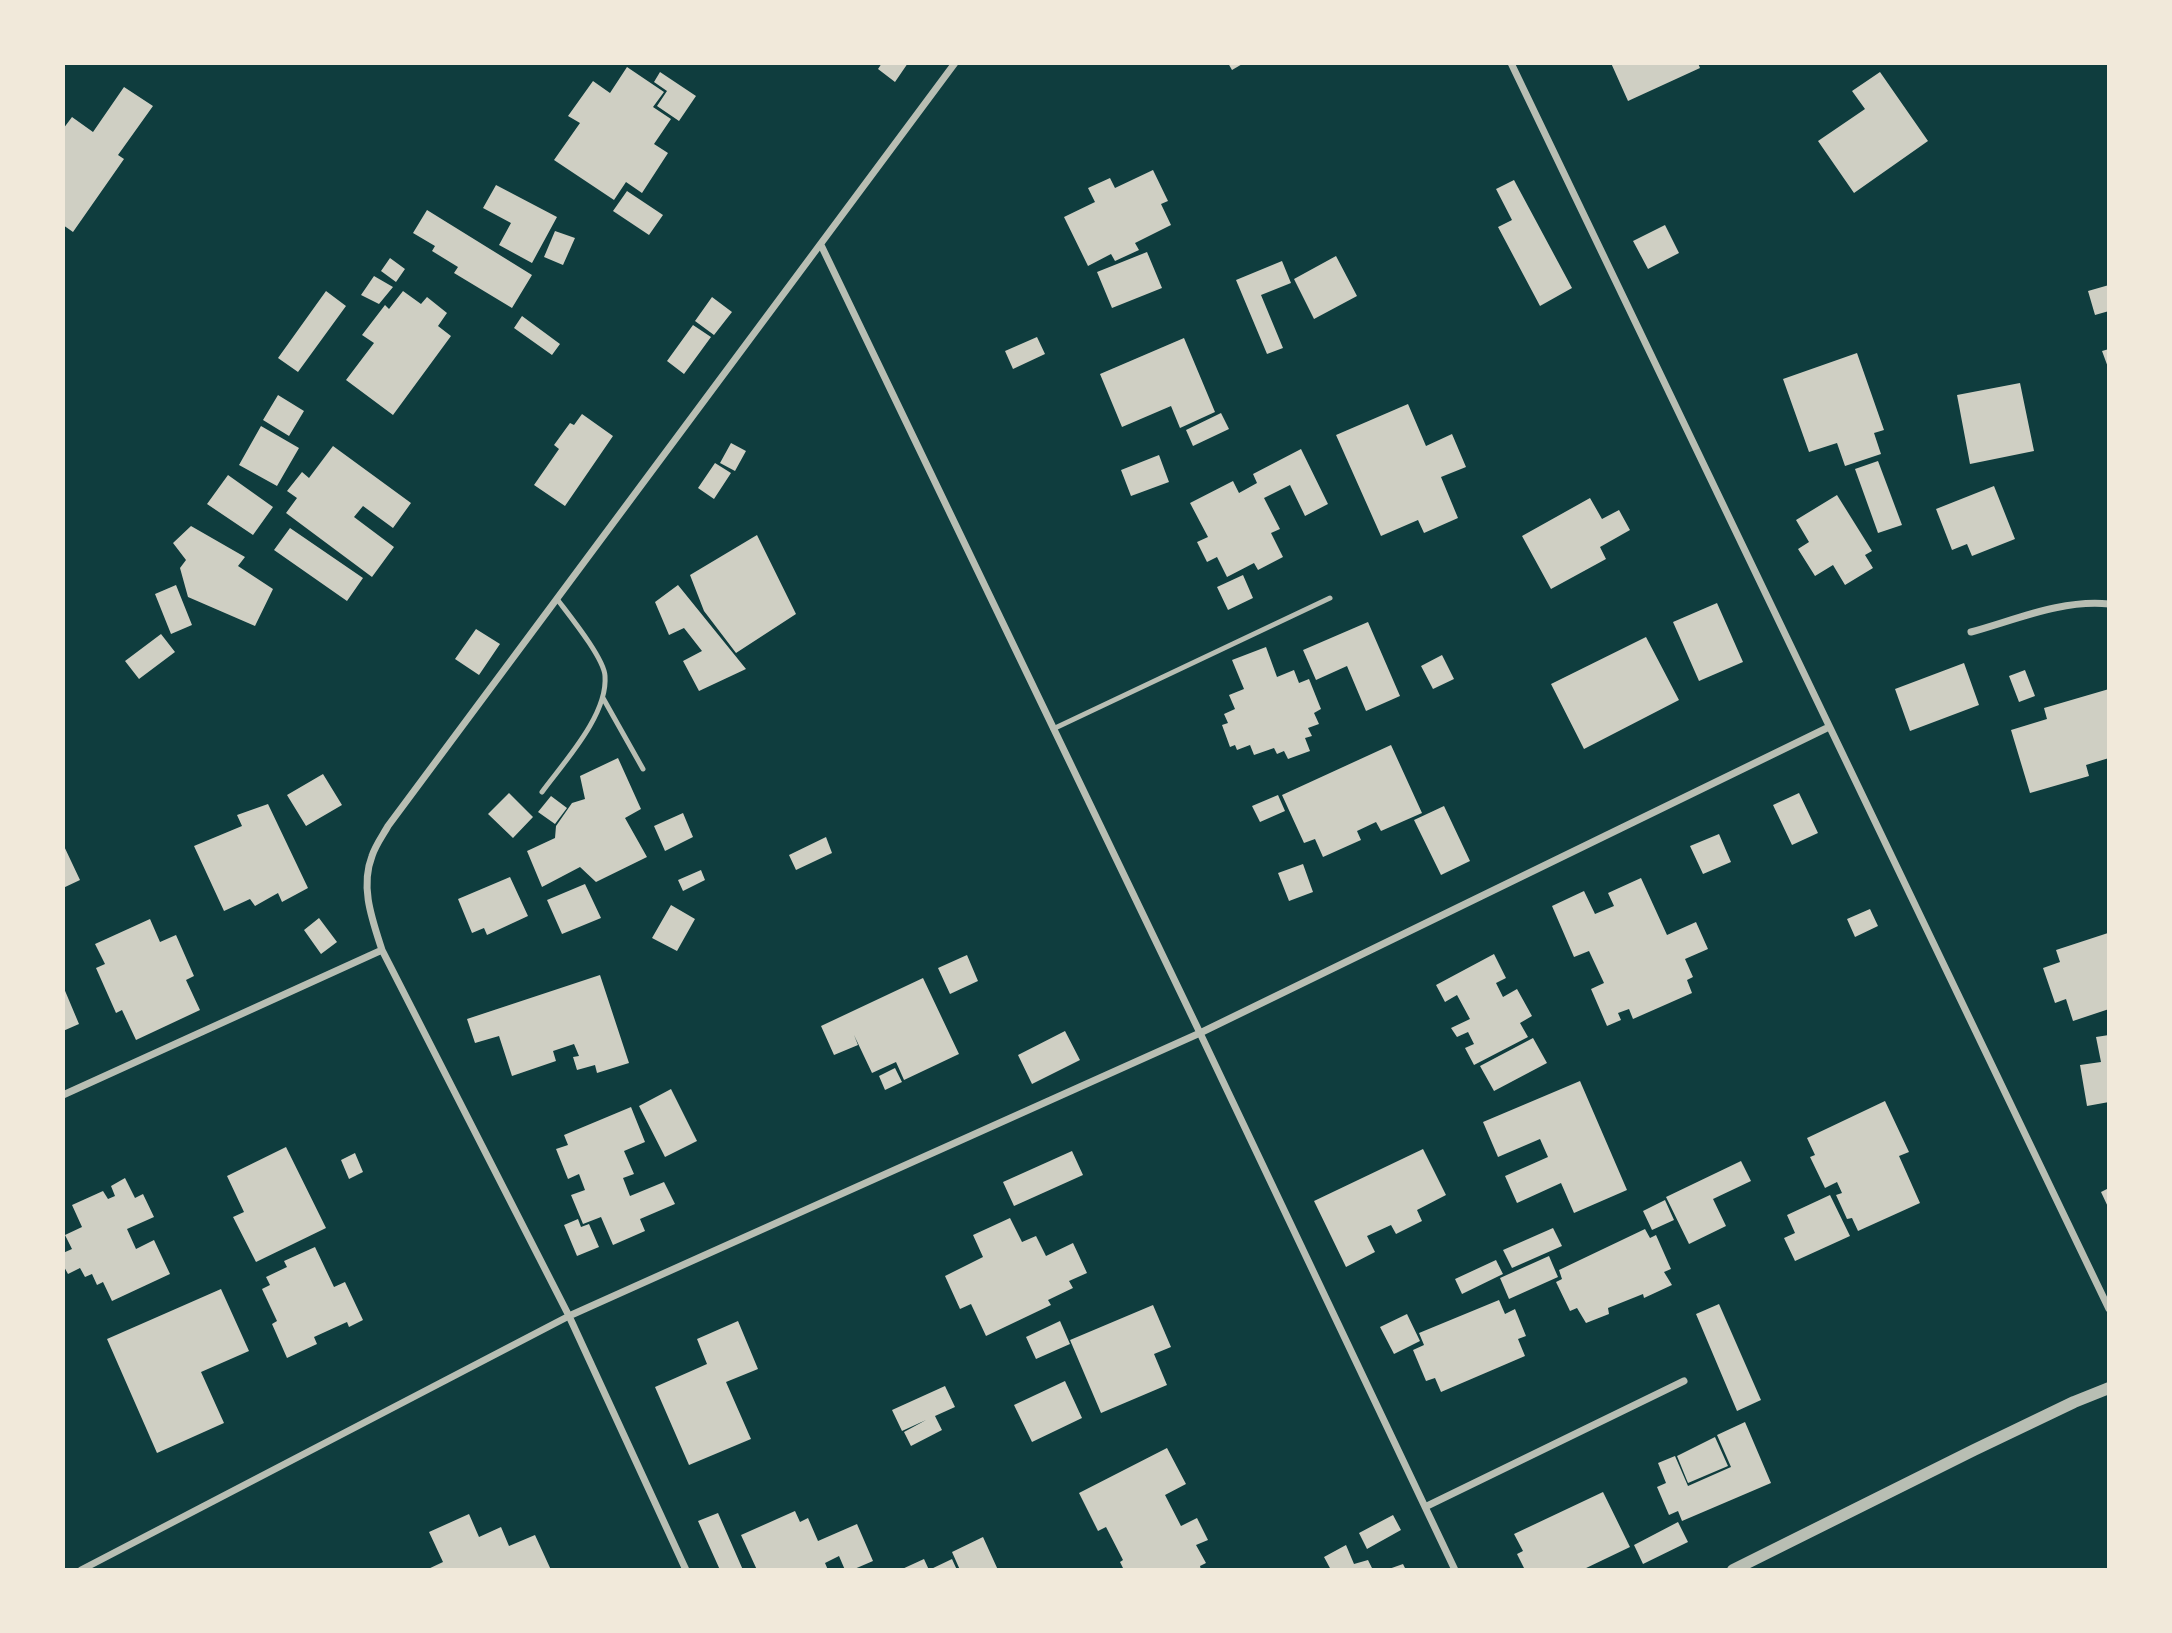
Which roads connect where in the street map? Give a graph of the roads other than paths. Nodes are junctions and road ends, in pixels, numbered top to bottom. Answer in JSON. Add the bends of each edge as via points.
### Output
{"nodes":[{"id":1,"x":955,"y":63,"type":"edge"},
{"id":2,"x":1511,"y":63,"type":"edge"},
{"id":3,"x":821,"y":245,"type":"junction"},
{"id":4,"x":1330,"y":598,"type":"dead end"},
{"id":5,"x":557,"y":599,"type":"junction"},
{"id":6,"x":2109,"y":604,"type":"edge"},
{"id":7,"x":1971,"y":632,"type":"dead end"},
{"id":8,"x":603,"y":698,"type":"junction"},
{"id":9,"x":1829,"y":727,"type":"junction"},
{"id":10,"x":1053,"y":729,"type":"junction"},
{"id":11,"x":643,"y":769,"type":"dead end"},
{"id":12,"x":542,"y":792,"type":"dead end"},
{"id":13,"x":382,"y":950,"type":"junction"},
{"id":14,"x":1200,"y":1033,"type":"junction"},
{"id":15,"x":63,"y":1095,"type":"edge"},
{"id":16,"x":2109,"y":1309,"type":"edge"},
{"id":17,"x":569,"y":1316,"type":"junction"},
{"id":18,"x":1684,"y":1381,"type":"dead end"},
{"id":19,"x":2109,"y":1388,"type":"edge"},
{"id":20,"x":1425,"y":1507,"type":"junction"},
{"id":21,"x":81,"y":1570,"type":"edge"},
{"id":22,"x":686,"y":1570,"type":"edge"},
{"id":23,"x":1455,"y":1570,"type":"edge"},
{"id":24,"x":1732,"y":1570,"type":"edge"}],
"edges":[{"from":1,"to":3,"type":"street"},
{"from":2,"to":9,"type":"street"},
{"from":3,"to":5,"type":"street"},
{"from":3,"to":10,"type":"street"},
{"from":4,"to":10,"type":"lane"},
{"from":5,"to":8,"type":"lane","via":[[605,674]]},
{"from":5,"to":13,"type":"street","via":[[388,826],[372,855],[366,882]]},
{"from":6,"to":7,"type":"street","via":[[2071,605]]},
{"from":8,"to":11,"type":"lane"},
{"from":8,"to":12,"type":"lane","via":[[596,718]]},
{"from":9,"to":14,"type":"street"},
{"from":9,"to":16,"type":"street"},
{"from":10,"to":14,"type":"street"},
{"from":13,"to":15,"type":"street"},
{"from":13,"to":17,"type":"street"},
{"from":14,"to":17,"type":"street"},
{"from":14,"to":20,"type":"street"},
{"from":17,"to":21,"type":"street"},
{"from":17,"to":22,"type":"street"},
{"from":18,"to":20,"type":"street"},
{"from":19,"to":24,"type":"street"},
{"from":20,"to":23,"type":"street"}]}
